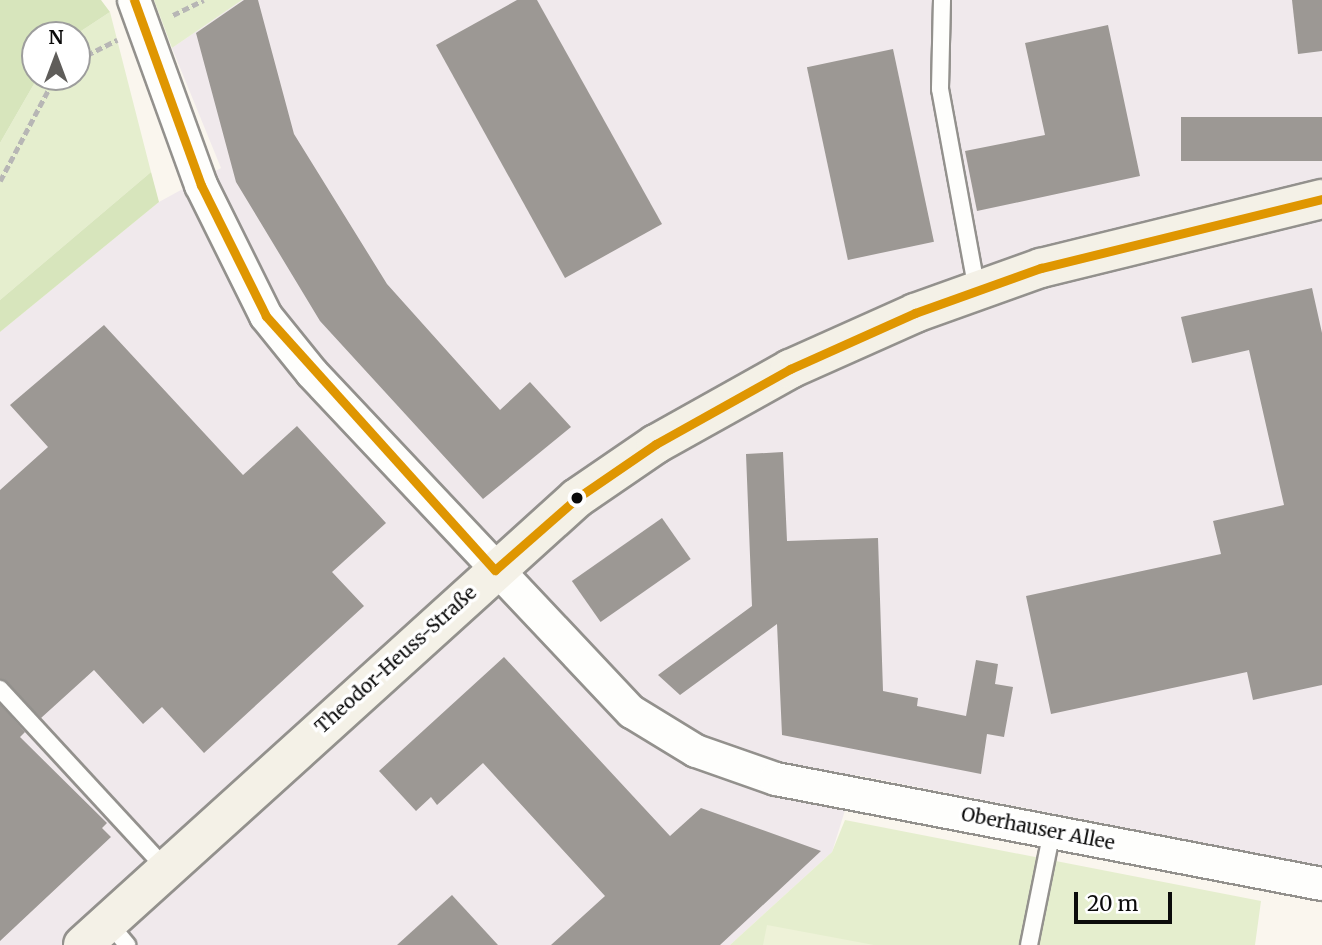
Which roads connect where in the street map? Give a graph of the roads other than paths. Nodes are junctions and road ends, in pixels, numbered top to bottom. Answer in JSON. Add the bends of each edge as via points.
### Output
{"nodes":[{"id":1,"x":942,"y":0,"type":"edge"},
{"id":2,"x":139,"y":14,"type":"edge"},
{"id":3,"x":1322,"y":199,"type":"edge"},
{"id":4,"x":977,"y":290,"type":"junction"},
{"id":5,"x":495,"y":570,"type":"junction"},
{"id":6,"x":0,"y":689,"type":"edge"},
{"id":7,"x":1052,"y":831,"type":"junction"},
{"id":8,"x":166,"y":869,"type":"junction"},
{"id":9,"x":1322,"y":884,"type":"edge"},
{"id":10,"x":106,"y":937,"type":"edge"},
{"id":11,"x":1029,"y":945,"type":"edge"}],
"edges":[{"from":1,"to":4,"type":"lane","via":[[940,89]]},
{"from":2,"to":5,"type":"street","name":"Oberhauser Allee","via":[[201,185],[266,316]]},
{"from":3,"to":4,"type":"street","name":"Theodor-Heuss-Straße","via":[[1041,268]]},
{"from":4,"to":5,"type":"street","name":"Theodor-Heuss-Straße","via":[[790,369],[656,444],[577,498]]},
{"from":5,"to":7,"type":"street","name":"Oberhauser Allee","via":[[632,712],[696,751],[776,779]]},
{"from":5,"to":8,"type":"street","name":"Theodor-Heuss-Straße"},
{"from":6,"to":8,"type":"lane"},
{"from":7,"to":9,"type":"street","name":"Oberhauser Allee"},
{"from":7,"to":11,"type":"lane"},
{"from":8,"to":10,"type":"street","name":"Theodor-Heuss-Straße"}]}
